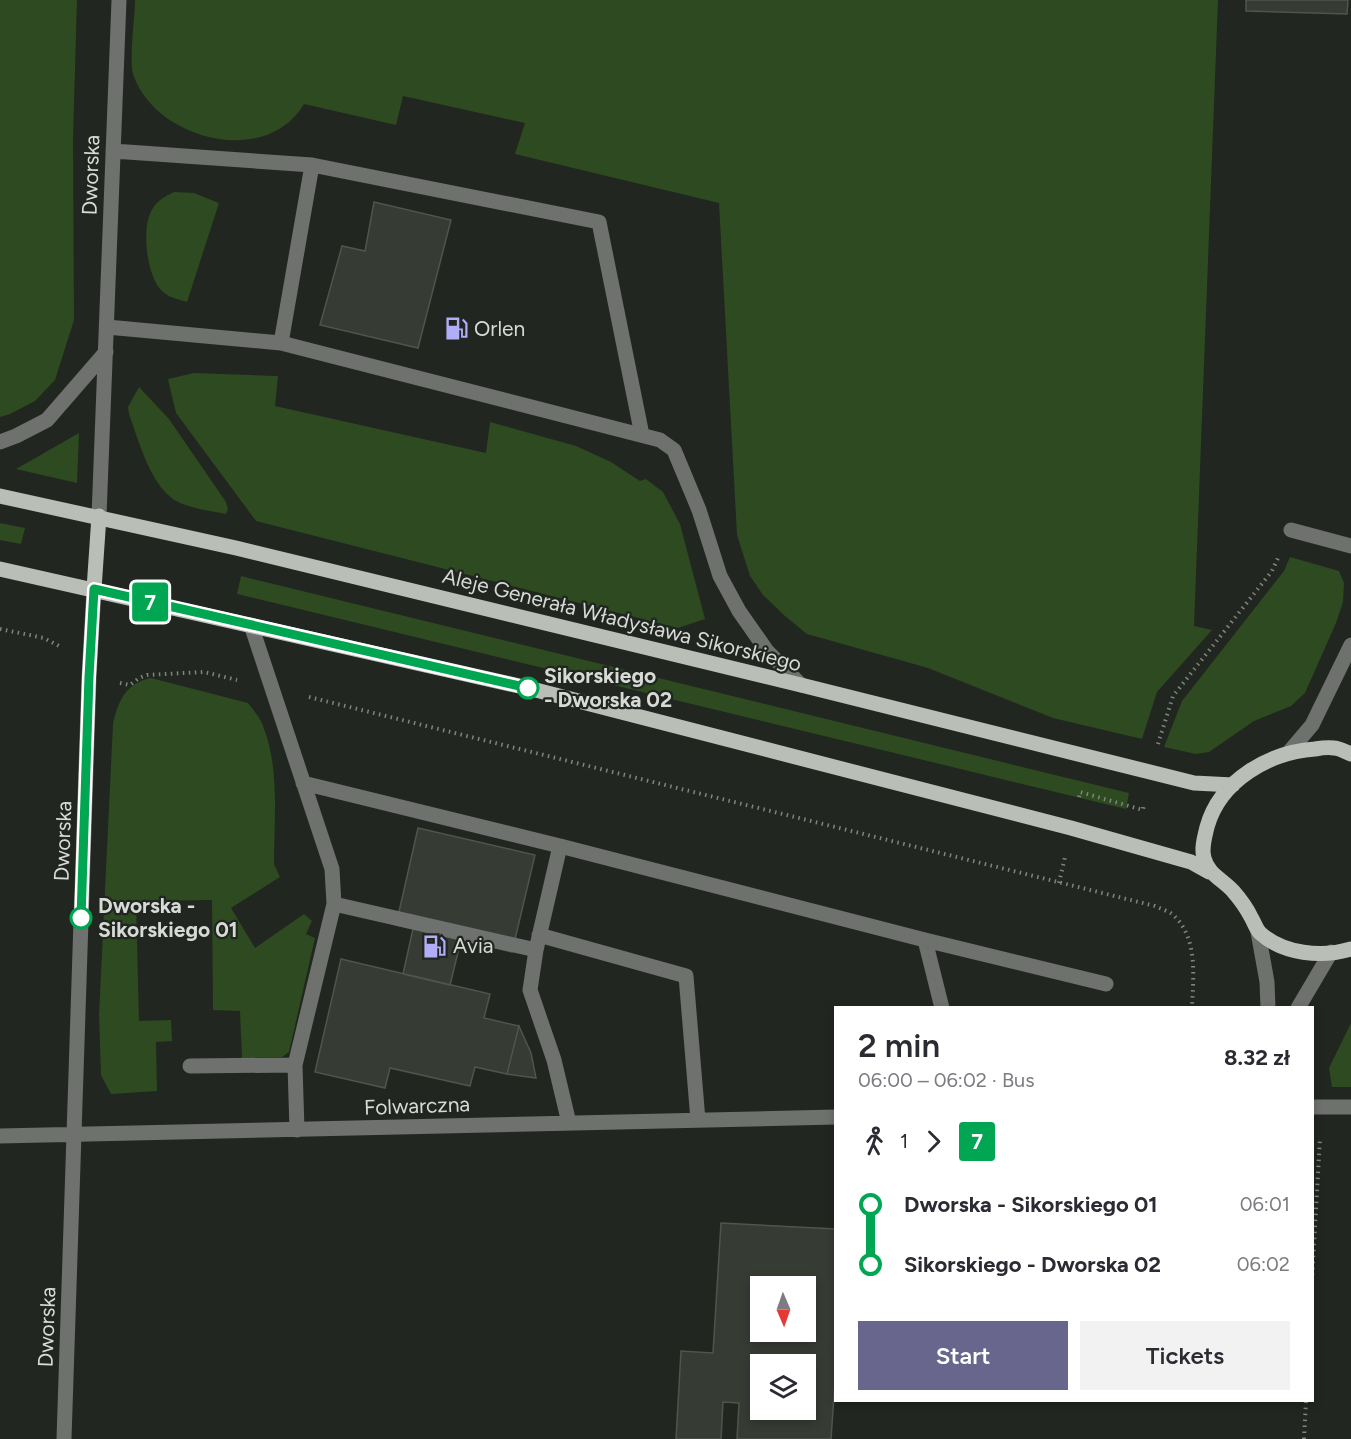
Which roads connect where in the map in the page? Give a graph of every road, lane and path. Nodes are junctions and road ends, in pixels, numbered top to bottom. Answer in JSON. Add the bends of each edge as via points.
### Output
{"nodes":[{"id":1,"x":119,"y":0,"type":"edge"},
{"id":2,"x":113,"y":151,"type":"junction"},
{"id":3,"x":312,"y":165,"type":"junction"},
{"id":4,"x":107,"y":327,"type":"junction"},
{"id":5,"x":281,"y":343,"type":"junction"},
{"id":6,"x":106,"y":352,"type":"junction"},
{"id":7,"x":642,"y":435,"type":"junction"},
{"id":8,"x":0,"y":442,"type":"edge"},
{"id":9,"x":0,"y":496,"type":"edge"},
{"id":10,"x":99,"y":516,"type":"junction"},
{"id":11,"x":1291,"y":530,"type":"joint"},
{"id":12,"x":1351,"y":546,"type":"edge"},
{"id":13,"x":0,"y":569,"type":"edge"},
{"id":14,"x":94,"y":589,"type":"junction"},
{"id":15,"x":251,"y":625,"type":"junction"},
{"id":16,"x":0,"y":629,"type":"edge"},
{"id":17,"x":1351,"y":645,"type":"edge"},
{"id":18,"x":89,"y":677,"type":"junction"},
{"id":19,"x":801,"y":685,"type":"junction"},
{"id":20,"x":270,"y":687,"type":"junction"},
{"id":21,"x":1289,"y":752,"type":"junction"},
{"id":22,"x":1351,"y":754,"type":"edge"},
{"id":23,"x":1151,"y":772,"type":"junction"},
{"id":24,"x":303,"y":783,"type":"junction"},
{"id":25,"x":1233,"y":785,"type":"junction"},
{"id":26,"x":1071,"y":828,"type":"junction"},
{"id":27,"x":560,"y":846,"type":"junction"},
{"id":28,"x":1209,"y":872,"type":"junction"},
{"id":29,"x":1059,"y":883,"type":"junction"},
{"id":30,"x":334,"y":904,"type":"junction"},
{"id":31,"x":1258,"y":932,"type":"junction"},
{"id":32,"x":925,"y":940,"type":"junction"},
{"id":33,"x":538,"y":943,"type":"junction"},
{"id":34,"x":1351,"y":949,"type":"edge"},
{"id":35,"x":1331,"y":952,"type":"junction"},
{"id":36,"x":1106,"y":984,"type":"dead end"},
{"id":37,"x":942,"y":1006,"type":"edge"},
{"id":38,"x":1192,"y":1006,"type":"edge"},
{"id":39,"x":1268,"y":1006,"type":"edge"},
{"id":40,"x":1299,"y":1006,"type":"edge"},
{"id":41,"x":295,"y":1065,"type":"junction"},
{"id":42,"x":190,"y":1066,"type":"dead end"},
{"id":43,"x":1317,"y":1107,"type":"edge"},
{"id":44,"x":1351,"y":1107,"type":"edge"},
{"id":45,"x":834,"y":1117,"type":"edge"},
{"id":46,"x":698,"y":1119,"type":"junction"},
{"id":47,"x":569,"y":1123,"type":"junction"},
{"id":48,"x":297,"y":1130,"type":"junction"},
{"id":49,"x":75,"y":1135,"type":"junction"},
{"id":50,"x":0,"y":1136,"type":"edge"},
{"id":51,"x":1314,"y":1211,"type":"edge"},
{"id":52,"x":1306,"y":1402,"type":"edge"},
{"id":53,"x":64,"y":1439,"type":"edge"},
{"id":54,"x":1304,"y":1439,"type":"edge"}],
"edges":[{"from":1,"to":2,"type":"street","name":"Dworska"},
{"from":2,"to":3,"type":"street"},
{"from":2,"to":4,"type":"street","name":"Dworska"},
{"from":3,"to":5,"type":"street"},
{"from":3,"to":7,"type":"street","via":[[599,222]]},
{"from":4,"to":5,"type":"street"},
{"from":4,"to":6,"type":"street","name":"Dworska"},
{"from":5,"to":7,"type":"street"},
{"from":6,"to":8,"type":"street","via":[[47,420]]},
{"from":6,"to":10,"type":"street","name":"Dworska"},
{"from":7,"to":19,"type":"street","via":[[660,440],[674,450],[720,576],[767,651]]},
{"from":9,"to":10,"type":"main road","name":"Aleje Generała Władysława Sikorskiego"},
{"from":10,"to":14,"type":"main road","name":"Dworska"},
{"from":10,"to":19,"type":"main road","name":"Aleje Generała Władysława Sikorskiego"},
{"from":11,"to":12,"type":"street"},
{"from":11,"to":23,"type":"path","via":[[1272,571],[1173,696]]},
{"from":13,"to":14,"type":"main road"},
{"from":14,"to":15,"type":"main road"},
{"from":14,"to":18,"type":"street","name":"Dworska"},
{"from":15,"to":20,"type":"street"},
{"from":15,"to":26,"type":"main road","via":[[528,688]]},
{"from":16,"to":18,"type":"path","via":[[50,640],[62,649],[65,671]]},
{"from":17,"to":21,"type":"street","via":[[1312,725]]},
{"from":18,"to":20,"type":"path","via":[[130,685],[147,675],[204,672]]},
{"from":18,"to":49,"type":"street","name":"Dworska"},
{"from":19,"to":23,"type":"main road","name":"Aleje Generała Władysława Sikorskiego"},
{"from":20,"to":24,"type":"street"},
{"from":20,"to":29,"type":"path"},
{"from":21,"to":22,"type":"main road","via":[[1334,748]]},
{"from":21,"to":25,"type":"main road","via":[[1267,760]]},
{"from":23,"to":25,"type":"main road","name":"Aleje Generała Władysława Sikorskiego","via":[[1194,783]]},
{"from":23,"to":26,"type":"path","via":[[1143,810],[1080,792]]},
{"from":24,"to":27,"type":"street"},
{"from":24,"to":30,"type":"street","via":[[332,869]]},
{"from":25,"to":28,"type":"main road","via":[[1209,822],[1203,857]]},
{"from":26,"to":28,"type":"main road","via":[[1191,862]]},
{"from":26,"to":29,"type":"path"},
{"from":27,"to":32,"type":"street"},
{"from":27,"to":33,"type":"street"},
{"from":28,"to":31,"type":"main road","via":[[1225,881],[1241,900]]},
{"from":29,"to":38,"type":"path","via":[[1171,913],[1191,948]]},
{"from":30,"to":33,"type":"street"},
{"from":30,"to":41,"type":"street"},
{"from":31,"to":35,"type":"main road","via":[[1295,951]]},
{"from":31,"to":39,"type":"street"},
{"from":32,"to":36,"type":"street"},
{"from":32,"to":37,"type":"street"},
{"from":33,"to":46,"type":"street","via":[[686,976]]},
{"from":33,"to":47,"type":"street","via":[[530,990],[554,1060]]},
{"from":34,"to":35,"type":"main road"},
{"from":35,"to":40,"type":"street"},
{"from":41,"to":42,"type":"street"},
{"from":41,"to":48,"type":"street"},
{"from":43,"to":44,"type":"street"},
{"from":43,"to":51,"type":"path"},
{"from":45,"to":46,"type":"street","name":"Folwarczna"},
{"from":46,"to":47,"type":"street","name":"Folwarczna"},
{"from":47,"to":48,"type":"street","name":"Folwarczna"},
{"from":48,"to":49,"type":"street","name":"Folwarczna"},
{"from":49,"to":50,"type":"street","name":"Folwarczna"},
{"from":49,"to":53,"type":"street","name":"Dworska"},
{"from":52,"to":54,"type":"path"}]}
